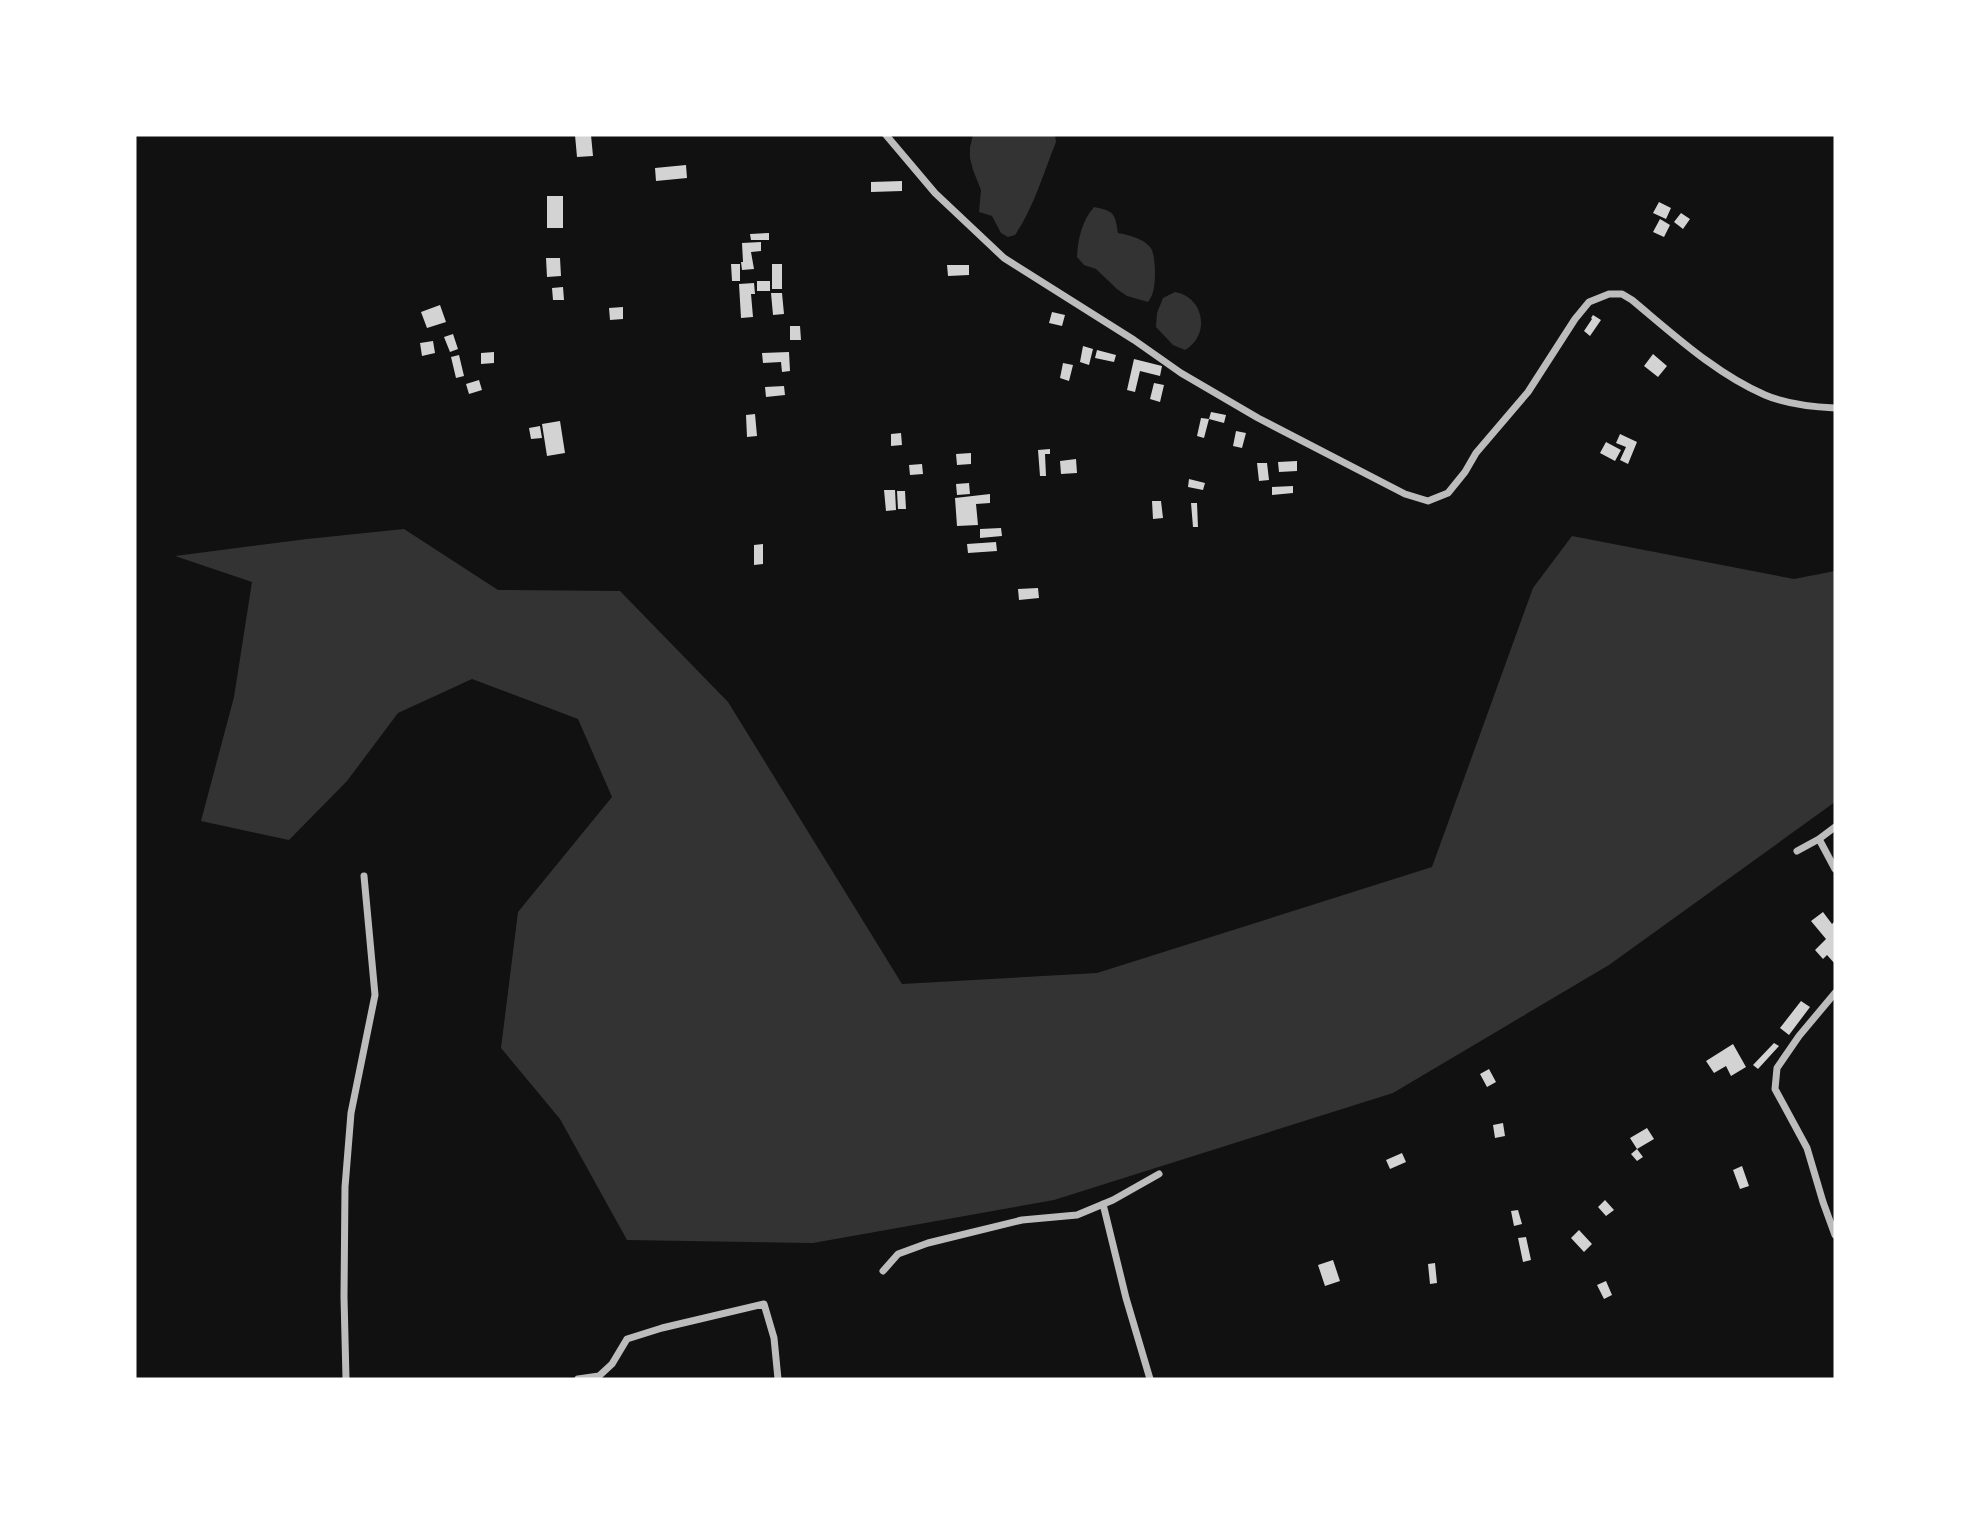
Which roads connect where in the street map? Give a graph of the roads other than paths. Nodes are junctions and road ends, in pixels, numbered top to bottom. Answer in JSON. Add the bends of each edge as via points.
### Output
{"nodes":[{"id":1,"x":886,"y":135,"type":"edge"},
{"id":2,"x":1835,"y":408,"type":"edge"},
{"id":3,"x":1835,"y":827,"type":"edge"},
{"id":4,"x":1819,"y":839,"type":"junction"},
{"id":5,"x":1797,"y":852,"type":"dead end"},
{"id":6,"x":1835,"y":869,"type":"edge"},
{"id":7,"x":364,"y":876,"type":"dead end"},
{"id":8,"x":1835,"y":993,"type":"edge"},
{"id":9,"x":1159,"y":1174,"type":"dead end"},
{"id":10,"x":1103,"y":1204,"type":"junction"},
{"id":11,"x":1835,"y":1235,"type":"edge"},
{"id":12,"x":883,"y":1271,"type":"dead end"},
{"id":13,"x":346,"y":1379,"type":"edge"},
{"id":14,"x":578,"y":1379,"type":"edge"},
{"id":15,"x":778,"y":1379,"type":"edge"},
{"id":16,"x":1150,"y":1379,"type":"edge"}],
"edges":[{"from":1,"to":2,"type":"street","via":[[935,193],[1004,258],[1258,418],[1405,494],[1428,501],[1448,493],[1465,472],[1528,392],[1575,318],[1589,302],[1609,294],[1622,293],[1742,384],[1768,397]]},
{"from":3,"to":4,"type":"street"},
{"from":4,"to":5,"type":"street"},
{"from":4,"to":6,"type":"street"},
{"from":7,"to":13,"type":"street","via":[[376,995],[351,1113],[345,1187]]},
{"from":8,"to":11,"type":"street","via":[[1777,1068],[1775,1089],[1807,1148]]},
{"from":9,"to":10,"type":"street"},
{"from":10,"to":12,"type":"street","via":[[1077,1215],[1022,1220],[928,1242],[898,1254]]},
{"from":10,"to":16,"type":"street"},
{"from":14,"to":15,"type":"street","via":[[599,1376],[627,1339],[764,1304],[774,1338]]}]}
